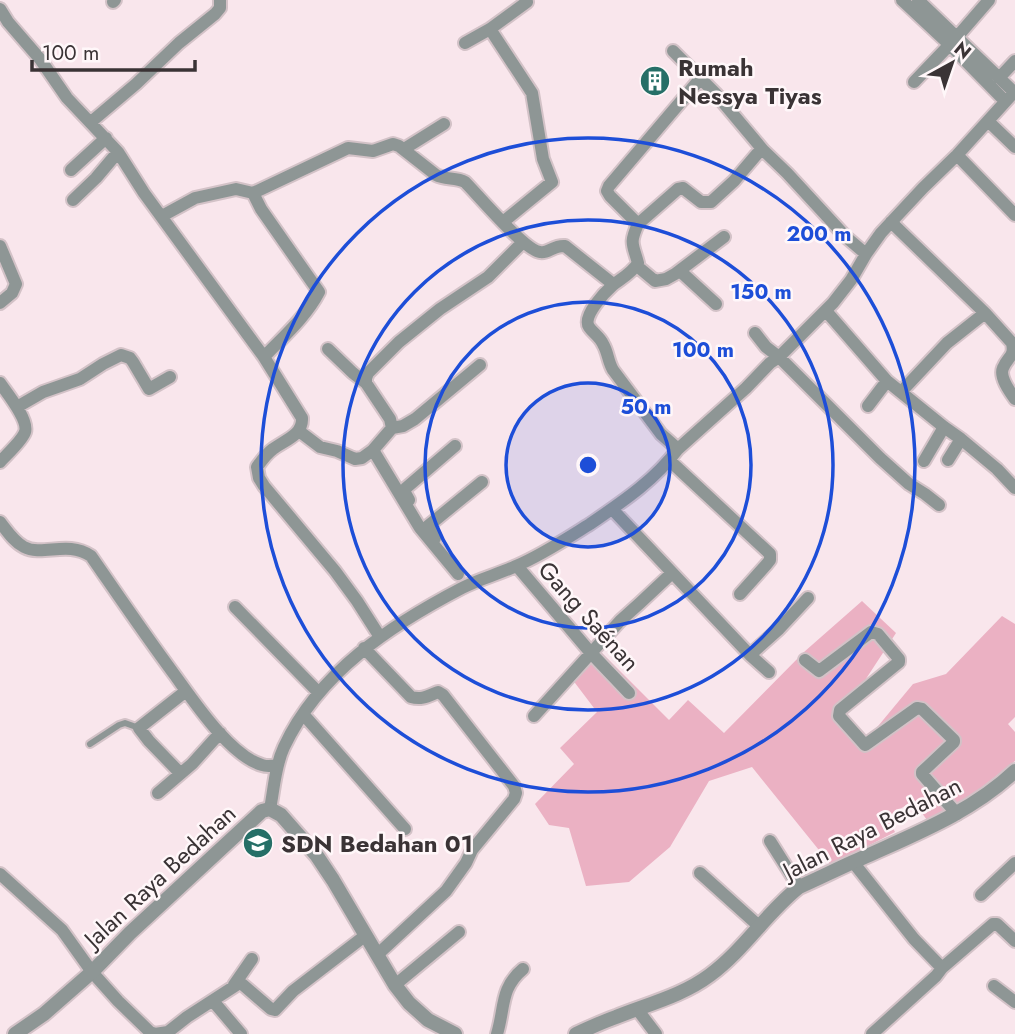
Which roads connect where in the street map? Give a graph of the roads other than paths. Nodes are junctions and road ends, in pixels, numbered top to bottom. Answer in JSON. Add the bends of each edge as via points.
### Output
{"nodes":[{"id":1,"x":220,"y":0,"type":"edge"},
{"id":2,"x":902,"y":0,"type":"edge"},
{"id":3,"x":918,"y":0,"type":"edge"},
{"id":4,"x":989,"y":0,"type":"edge"},
{"id":5,"x":527,"y":2,"type":"dead end"},
{"id":6,"x":0,"y":9,"type":"edge"},
{"id":7,"x":490,"y":29,"type":"junction"},
{"id":8,"x":953,"y":41,"type":"junction"},
{"id":9,"x":465,"y":43,"type":"dead end"},
{"id":10,"x":675,"y":54,"type":"dead end"},
{"id":11,"x":1015,"y":61,"type":"edge"},
{"id":12,"x":999,"y":78,"type":"junction"},
{"id":13,"x":700,"y":79,"type":"junction"},
{"id":14,"x":914,"y":82,"type":"dead end"},
{"id":15,"x":1012,"y":95,"type":"edge"},
{"id":16,"x":988,"y":121,"type":"junction"},
{"id":17,"x":91,"y":122,"type":"junction"},
{"id":18,"x":444,"y":124,"type":"dead end"},
{"id":19,"x":106,"y":138,"type":"junction"},
{"id":20,"x":1015,"y":147,"type":"edge"},
{"id":21,"x":404,"y":149,"type":"junction"},
{"id":22,"x":763,"y":150,"type":"junction"},
{"id":23,"x":118,"y":152,"type":"junction"},
{"id":24,"x":957,"y":155,"type":"junction"},
{"id":25,"x":71,"y":170,"type":"dead end"},
{"id":26,"x":253,"y":193,"type":"junction"},
{"id":27,"x":73,"y":200,"type":"dead end"},
{"id":28,"x":1015,"y":215,"type":"edge"},
{"id":29,"x":162,"y":216,"type":"junction"},
{"id":30,"x":503,"y":222,"type":"junction"},
{"id":31,"x":891,"y":222,"type":"junction"},
{"id":32,"x":638,"y":224,"type":"junction"},
{"id":33,"x":724,"y":237,"type":"dead end"},
{"id":34,"x":2,"y":242,"type":"edge"},
{"id":35,"x":523,"y":242,"type":"junction"},
{"id":36,"x":866,"y":254,"type":"junction"},
{"id":37,"x":637,"y":266,"type":"junction"},
{"id":38,"x":680,"y":271,"type":"junction"},
{"id":39,"x":613,"y":284,"type":"junction"},
{"id":40,"x":0,"y":303,"type":"edge"},
{"id":41,"x":716,"y":304,"type":"dead end"},
{"id":42,"x":826,"y":311,"type":"junction"},
{"id":43,"x":985,"y":313,"type":"junction"},
{"id":44,"x":755,"y":333,"type":"dead end"},
{"id":45,"x":328,"y":349,"type":"dead end"},
{"id":46,"x":264,"y":357,"type":"junction"},
{"id":47,"x":779,"y":357,"type":"junction"},
{"id":48,"x":480,"y":365,"type":"dead end"},
{"id":49,"x":170,"y":377,"type":"dead end"},
{"id":50,"x":887,"y":382,"type":"junction"},
{"id":51,"x":0,"y":383,"type":"edge"},
{"id":52,"x":366,"y":383,"type":"junction"},
{"id":53,"x":901,"y":392,"type":"junction"},
{"id":54,"x":1015,"y":399,"type":"edge"},
{"id":55,"x":868,"y":405,"type":"dead end"},
{"id":56,"x":16,"y":407,"type":"junction"},
{"id":57,"x":944,"y":427,"type":"junction"},
{"id":58,"x":392,"y":428,"type":"junction"},
{"id":59,"x":299,"y":431,"type":"junction"},
{"id":60,"x":961,"y":439,"type":"junction"},
{"id":61,"x":455,"y":446,"type":"dead end"},
{"id":62,"x":678,"y":449,"type":"junction"},
{"id":63,"x":373,"y":450,"type":"junction"},
{"id":64,"x":669,"y":460,"type":"junction"},
{"id":65,"x":948,"y":460,"type":"dead end"},
{"id":66,"x":924,"y":461,"type":"dead end"},
{"id":67,"x":0,"y":462,"type":"edge"},
{"id":68,"x":482,"y":482,"type":"dead end"},
{"id":69,"x":1015,"y":488,"type":"edge"},
{"id":70,"x":939,"y":505,"type":"dead end"},
{"id":71,"x":612,"y":509,"type":"junction"},
{"id":72,"x":0,"y":523,"type":"edge"},
{"id":73,"x":428,"y":526,"type":"junction"},
{"id":74,"x":517,"y":566,"type":"junction"},
{"id":75,"x":672,"y":573,"type":"junction"},
{"id":76,"x":458,"y":574,"type":"junction"},
{"id":77,"x":465,"y":587,"type":"junction"},
{"id":78,"x":740,"y":594,"type":"dead end"},
{"id":79,"x":808,"y":598,"type":"dead end"},
{"id":80,"x":235,"y":607,"type":"dead end"},
{"id":81,"x":380,"y":637,"type":"junction"},
{"id":82,"x":364,"y":648,"type":"junction"},
{"id":83,"x":590,"y":652,"type":"junction"},
{"id":84,"x":750,"y":655,"type":"junction"},
{"id":85,"x":805,"y":660,"type":"dead end"},
{"id":86,"x":769,"y":672,"type":"dead end"},
{"id":87,"x":187,"y":691,"type":"junction"},
{"id":88,"x":319,"y":693,"type":"junction"},
{"id":89,"x":629,"y":693,"type":"dead end"},
{"id":90,"x":303,"y":714,"type":"junction"},
{"id":91,"x":534,"y":716,"type":"dead end"},
{"id":92,"x":139,"y":728,"type":"junction"},
{"id":93,"x":220,"y":733,"type":"junction"},
{"id":94,"x":90,"y":744,"type":"dead end"},
{"id":95,"x":278,"y":765,"type":"junction"},
{"id":96,"x":180,"y":773,"type":"junction"},
{"id":97,"x":1014,"y":775,"type":"edge"},
{"id":98,"x":158,"y":793,"type":"dead end"},
{"id":99,"x":270,"y":809,"type":"junction"},
{"id":100,"x":957,"y":814,"type":"junction"},
{"id":101,"x":405,"y":829,"type":"dead end"},
{"id":102,"x":770,"y":841,"type":"dead end"},
{"id":103,"x":853,"y":862,"type":"junction"},
{"id":104,"x":1015,"y":863,"type":"edge"},
{"id":105,"x":700,"y":873,"type":"dead end"},
{"id":106,"x":0,"y":874,"type":"edge"},
{"id":107,"x":799,"y":887,"type":"junction"},
{"id":108,"x":981,"y":895,"type":"dead end"},
{"id":109,"x":760,"y":927,"type":"junction"},
{"id":110,"x":459,"y":932,"type":"dead end"},
{"id":111,"x":366,"y":934,"type":"junction"},
{"id":112,"x":1015,"y":941,"type":"edge"},
{"id":113,"x":377,"y":955,"type":"junction"},
{"id":114,"x":252,"y":959,"type":"dead end"},
{"id":115,"x":942,"y":968,"type":"junction"},
{"id":116,"x":523,"y":969,"type":"dead end"},
{"id":117,"x":92,"y":972,"type":"junction"},
{"id":118,"x":234,"y":985,"type":"junction"},
{"id":119,"x":395,"y":985,"type":"junction"},
{"id":120,"x":994,"y":986,"type":"dead end"},
{"id":121,"x":213,"y":1001,"type":"junction"},
{"id":122,"x":1015,"y":1002,"type":"edge"},
{"id":123,"x":637,"y":1009,"type":"junction"},
{"id":124,"x":594,"y":1031,"type":"edge"},
{"id":125,"x":15,"y":1034,"type":"edge"},
{"id":126,"x":242,"y":1034,"type":"edge"},
{"id":127,"x":455,"y":1034,"type":"edge"},
{"id":128,"x":497,"y":1034,"type":"edge"},
{"id":129,"x":576,"y":1034,"type":"edge"},
{"id":130,"x":656,"y":1034,"type":"edge"},
{"id":131,"x":872,"y":1034,"type":"edge"}],
"edges":[{"from":1,"to":17,"type":"street","via":[[215,14]]},
{"from":2,"to":8,"type":"street"},
{"from":3,"to":8,"type":"street"},
{"from":4,"to":8,"type":"street"},
{"from":5,"to":7,"type":"street"},
{"from":6,"to":17,"type":"street","via":[[67,98]]},
{"from":7,"to":9,"type":"street"},
{"from":7,"to":30,"type":"street","via":[[533,93],[543,159],[552,178]]},
{"from":8,"to":12,"type":"street"},
{"from":8,"to":14,"type":"street"},
{"from":8,"to":15,"type":"street"},
{"from":10,"to":13,"type":"street"},
{"from":11,"to":12,"type":"street"},
{"from":12,"to":15,"type":"street"},
{"from":13,"to":22,"type":"street"},
{"from":13,"to":32,"type":"street","via":[[609,186],[610,196]]},
{"from":15,"to":16,"type":"street"},
{"from":16,"to":20,"type":"street"},
{"from":16,"to":24,"type":"street"},
{"from":17,"to":19,"type":"street"},
{"from":18,"to":21,"type":"street"},
{"from":19,"to":23,"type":"street"},
{"from":19,"to":25,"type":"street"},
{"from":21,"to":26,"type":"street","via":[[393,144],[373,151],[348,148]]},
{"from":21,"to":30,"type":"street","via":[[436,175],[465,182]]},
{"from":22,"to":32,"type":"street","via":[[711,202],[701,202],[678,188]]},
{"from":22,"to":36,"type":"street"},
{"from":23,"to":27,"type":"street"},
{"from":23,"to":29,"type":"street"},
{"from":24,"to":28,"type":"street"},
{"from":24,"to":31,"type":"street"},
{"from":26,"to":29,"type":"street","via":[[236,189],[195,198]]},
{"from":26,"to":46,"type":"street","via":[[319,292]]},
{"from":29,"to":46,"type":"street"},
{"from":30,"to":35,"type":"street"},
{"from":31,"to":36,"type":"street"},
{"from":31,"to":43,"type":"street"},
{"from":32,"to":37,"type":"street","via":[[632,246]]},
{"from":33,"to":38,"type":"street"},
{"from":34,"to":40,"type":"street","via":[[16,284]]},
{"from":35,"to":39,"type":"street","via":[[541,253],[565,246]]},
{"from":35,"to":52,"type":"street","via":[[488,277],[398,342],[368,373]]},
{"from":36,"to":42,"type":"street"},
{"from":37,"to":38,"type":"street","via":[[655,281]]},
{"from":37,"to":39,"type":"street"},
{"from":38,"to":41,"type":"street"},
{"from":39,"to":62,"type":"street","via":[[589,314],[588,326],[603,343],[613,370],[661,434]]},
{"from":42,"to":47,"type":"street"},
{"from":42,"to":50,"type":"street"},
{"from":43,"to":53,"type":"street","via":[[947,343]]},
{"from":43,"to":54,"type":"street","via":[[1014,347],[1002,372]]},
{"from":44,"to":47,"type":"street"},
{"from":45,"to":52,"type":"street"},
{"from":46,"to":59,"type":"street","via":[[302,418]]},
{"from":47,"to":62,"type":"street"},
{"from":47,"to":70,"type":"street","via":[[880,458]]},
{"from":48,"to":58,"type":"street","via":[[415,419]]},
{"from":49,"to":56,"type":"street","via":[[149,388],[130,358],[121,355]]},
{"from":50,"to":53,"type":"street"},
{"from":50,"to":55,"type":"street"},
{"from":51,"to":56,"type":"street"},
{"from":52,"to":58,"type":"street"},
{"from":53,"to":57,"type":"street"},
{"from":56,"to":67,"type":"street","via":[[25,434]]},
{"from":57,"to":60,"type":"street"},
{"from":57,"to":66,"type":"street"},
{"from":58,"to":63,"type":"street"},
{"from":59,"to":63,"type":"street","via":[[320,447],[355,459]]},
{"from":59,"to":81,"type":"street","via":[[263,457],[257,467],[259,478],[335,571]]},
{"from":60,"to":65,"type":"street"},
{"from":60,"to":69,"type":"street"},
{"from":61,"to":73,"type":"street","via":[[404,491]]},
{"from":62,"to":64,"type":"street"},
{"from":63,"to":76,"type":"street","via":[[420,528]]},
{"from":64,"to":71,"type":"street"},
{"from":64,"to":78,"type":"street","via":[[770,554],[770,560]]},
{"from":68,"to":73,"type":"street"},
{"from":71,"to":74,"type":"street"},
{"from":71,"to":75,"type":"street"},
{"from":72,"to":87,"type":"street","via":[[25,548],[77,549],[90,556]]},
{"from":73,"to":76,"type":"street"},
{"from":74,"to":77,"type":"street"},
{"from":74,"to":83,"type":"street","name":"Gang Saénan"},
{"from":75,"to":83,"type":"street"},
{"from":75,"to":84,"type":"street"},
{"from":76,"to":77,"type":"street"},
{"from":77,"to":81,"type":"street"},
{"from":79,"to":84,"type":"street"},
{"from":80,"to":88,"type":"street"},
{"from":81,"to":82,"type":"street"},
{"from":82,"to":88,"type":"street"},
{"from":82,"to":113,"type":"street","via":[[411,696],[443,695],[516,793],[446,891]]},
{"from":83,"to":89,"type":"street","name":"Gang Saénan"},
{"from":83,"to":91,"type":"street"},
{"from":84,"to":86,"type":"street"},
{"from":85,"to":100,"type":"street","via":[[819,671],[871,632],[878,634],[900,662],[840,710],[839,716],[865,745],[917,708],[922,709],[954,742],[922,774]]},
{"from":87,"to":92,"type":"street"},
{"from":87,"to":93,"type":"street"},
{"from":88,"to":90,"type":"street"},
{"from":90,"to":95,"type":"street"},
{"from":90,"to":101,"type":"street"},
{"from":92,"to":94,"type":"lane","via":[[125,723]]},
{"from":92,"to":96,"type":"street"},
{"from":93,"to":95,"type":"street","via":[[255,762]]},
{"from":93,"to":96,"type":"street"},
{"from":95,"to":99,"type":"street"},
{"from":96,"to":98,"type":"street"},
{"from":97,"to":100,"type":"street","name":"Jalan Raya Bedahan"},
{"from":99,"to":111,"type":"street","name":"Jalan Raya Bedahan","via":[[281,815],[317,856]]},
{"from":99,"to":117,"type":"street","name":"Jalan Raya Bedahan","via":[[262,811]]},
{"from":100,"to":103,"type":"street","name":"Jalan Raya Bedahan"},
{"from":102,"to":107,"type":"street"},
{"from":103,"to":107,"type":"street","name":"Jalan Raya Bedahan"},
{"from":103,"to":115,"type":"street"},
{"from":104,"to":108,"type":"street"},
{"from":105,"to":109,"type":"street"},
{"from":106,"to":117,"type":"street","via":[[62,930]]},
{"from":107,"to":109,"type":"street","name":"Jalan Raya Bedahan"},
{"from":109,"to":123,"type":"street","name":"Jalan Raya Bedahan","via":[[709,976]]},
{"from":110,"to":119,"type":"street"},
{"from":111,"to":113,"type":"street","name":"Jalan Raya Bedahan"},
{"from":111,"to":118,"type":"street","via":[[274,1010],[243,985]]},
{"from":112,"to":115,"type":"street","via":[[993,924]]},
{"from":113,"to":119,"type":"street","name":"Jalan Raya Bedahan"},
{"from":114,"to":118,"type":"street"},
{"from":115,"to":131,"type":"street"},
{"from":116,"to":128,"type":"street","via":[[505,997]]},
{"from":117,"to":121,"type":"street","via":[[155,1034],[168,1032]]},
{"from":117,"to":125,"type":"street","name":"Jalan Raya Bedahan"},
{"from":118,"to":121,"type":"street"},
{"from":119,"to":127,"type":"street","name":"Jalan Raya Bedahan","via":[[417,1012]]},
{"from":120,"to":122,"type":"street"},
{"from":121,"to":126,"type":"street"},
{"from":123,"to":124,"type":"street","name":"Jalan Raya Bedahan"},
{"from":123,"to":130,"type":"street"},
{"from":124,"to":129,"type":"street","name":"Jalan Raya Bedahan"}]}
